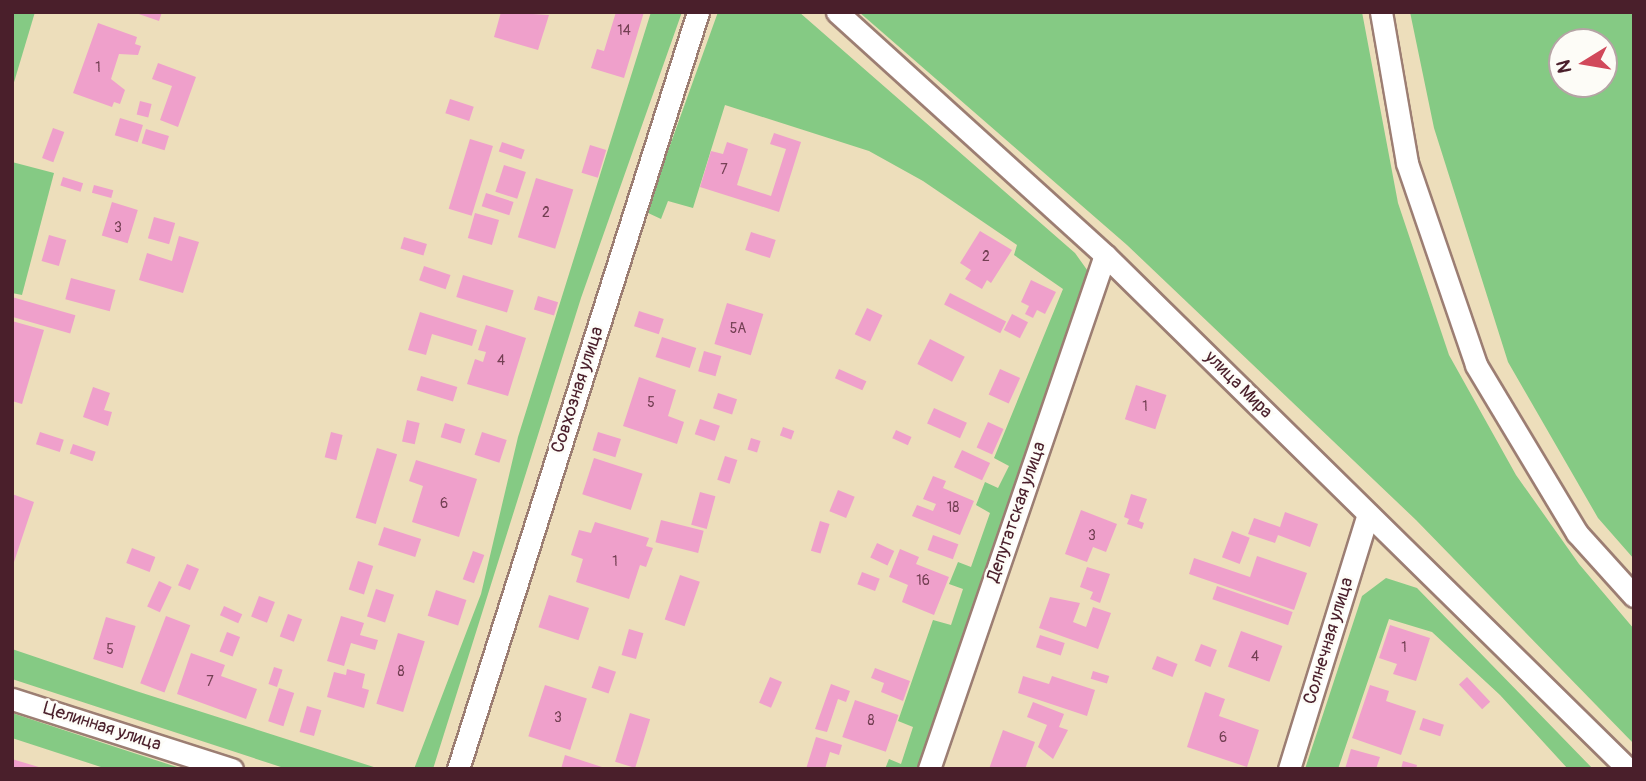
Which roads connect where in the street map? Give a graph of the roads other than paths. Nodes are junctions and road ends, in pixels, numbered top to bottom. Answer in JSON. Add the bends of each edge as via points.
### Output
{"nodes":[{"id":1,"x":698,"y":12,"type":"edge"},
{"id":2,"x":837,"y":12,"type":"edge"},
{"id":3,"x":1381,"y":12,"type":"edge"},
{"id":4,"x":1105,"y":255,"type":"junction"},
{"id":5,"x":1368,"y":514,"type":"junction"},
{"id":6,"x":1634,"y":596,"type":"edge"},
{"id":7,"x":12,"y":699,"type":"edge"},
{"id":8,"x":232,"y":769,"type":"edge"},
{"id":9,"x":458,"y":769,"type":"edge"},
{"id":10,"x":929,"y":769,"type":"edge"},
{"id":11,"x":1289,"y":769,"type":"edge"},
{"id":12,"x":1628,"y":769,"type":"edge"}],
"edges":[{"from":1,"to":9,"type":"street","name":"Совхозная улица"},
{"from":2,"to":4,"type":"street","name":"улица Мира"},
{"from":3,"to":6,"type":"street","via":[[1407,163],[1476,365],[1577,533]]},
{"from":4,"to":5,"type":"street","name":"улица Мира"},
{"from":4,"to":10,"type":"street","name":"Депутатская улица"},
{"from":5,"to":11,"type":"street","name":"Солнечная улица"},
{"from":5,"to":12,"type":"street","name":"улица Мира"},
{"from":7,"to":8,"type":"street","name":"Целинная улица"}]}
